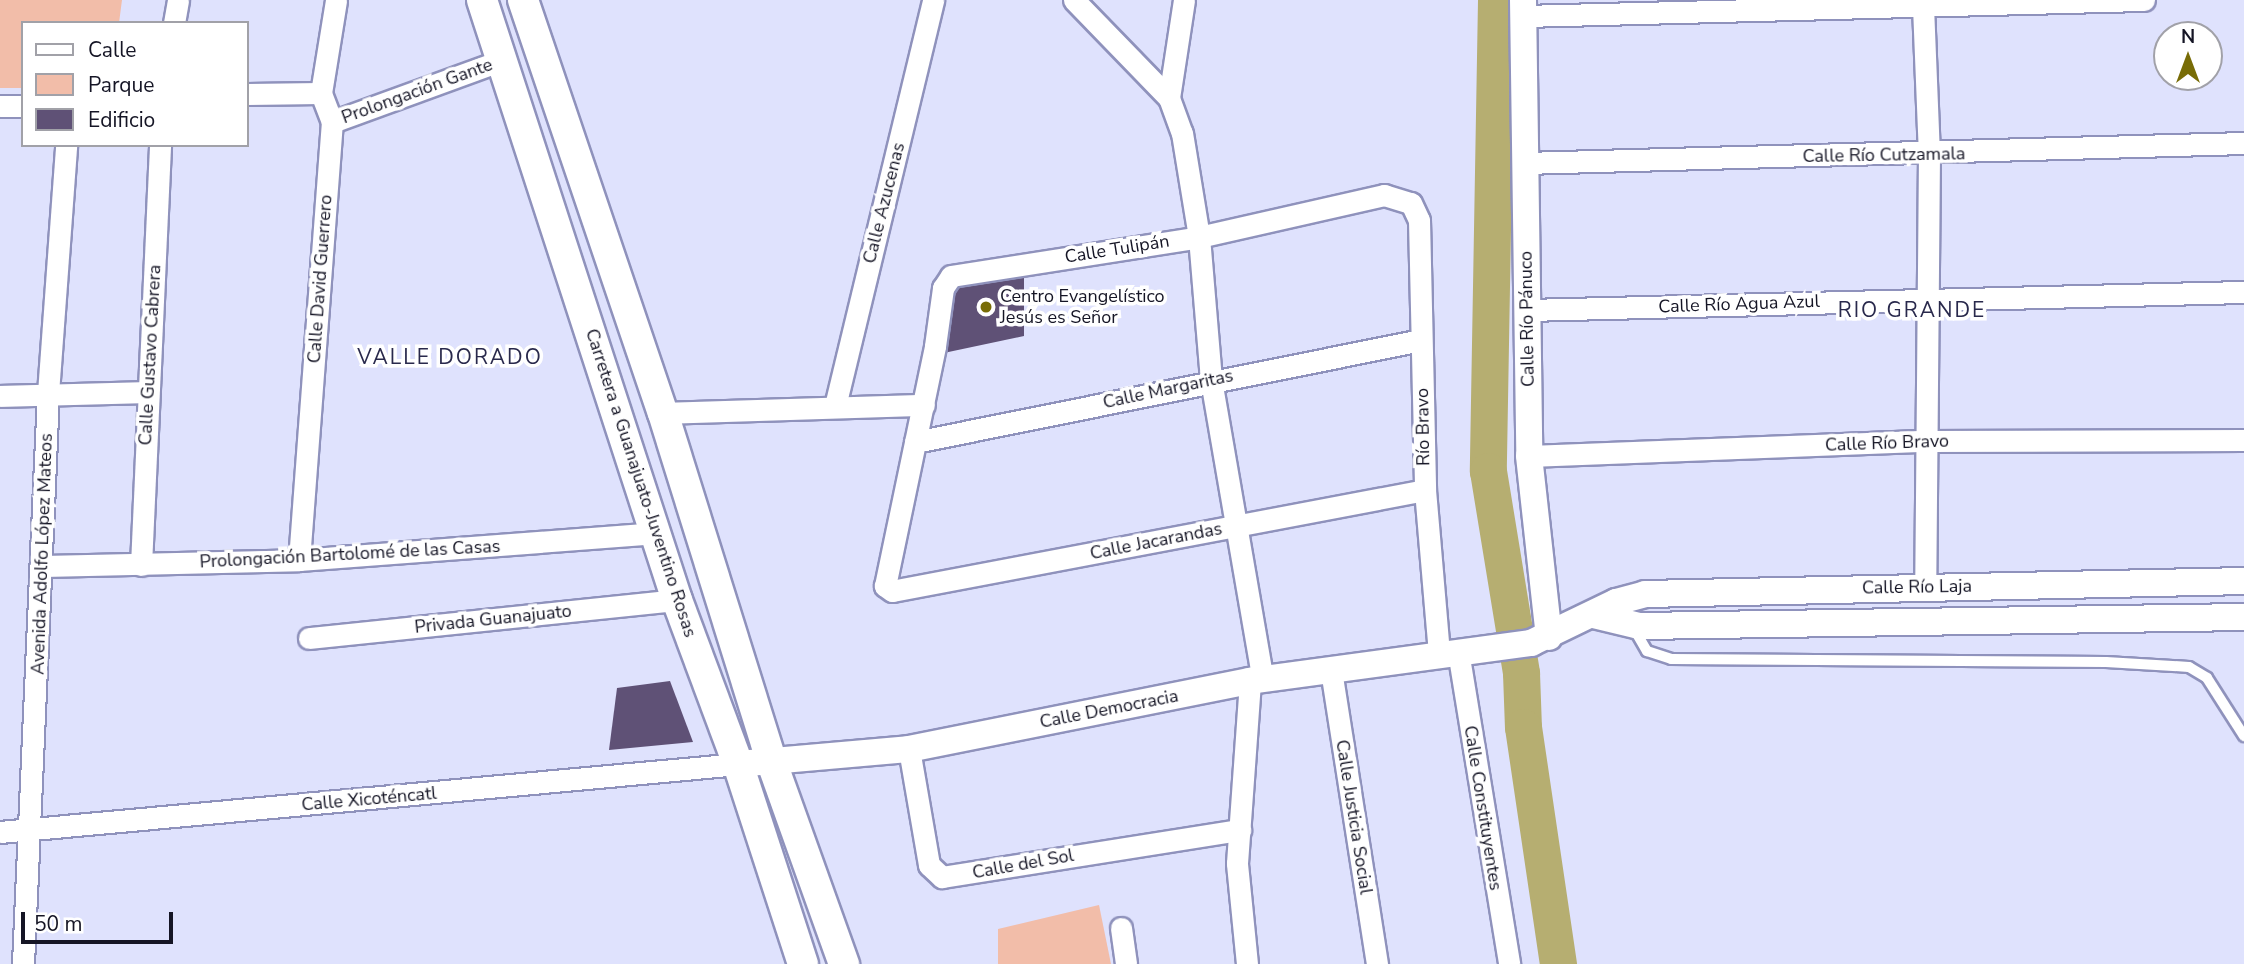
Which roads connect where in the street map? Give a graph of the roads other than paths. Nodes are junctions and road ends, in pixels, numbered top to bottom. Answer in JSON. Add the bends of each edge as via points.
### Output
{"nodes":[{"id":1,"x":178,"y":0,"type":"edge"},
{"id":2,"x":336,"y":0,"type":"edge"},
{"id":3,"x":482,"y":0,"type":"edge"},
{"id":4,"x":523,"y":0,"type":"edge"},
{"id":5,"x":933,"y":0,"type":"edge"},
{"id":6,"x":1074,"y":0,"type":"edge"},
{"id":7,"x":1184,"y":0,"type":"edge"},
{"id":8,"x":2144,"y":0,"type":"edge"},
{"id":9,"x":1923,"y":6,"type":"junction"},
{"id":10,"x":1523,"y":8,"type":"edge"},
{"id":11,"x":174,"y":21,"type":"edge"},
{"id":12,"x":502,"y":60,"type":"junction"},
{"id":13,"x":321,"y":93,"type":"junction"},
{"id":14,"x":248,"y":94,"type":"edge"},
{"id":15,"x":1169,"y":98,"type":"junction"},
{"id":16,"x":0,"y":106,"type":"edge"},
{"id":17,"x":21,"y":106,"type":"edge"},
{"id":18,"x":332,"y":122,"type":"junction"},
{"id":19,"x":2244,"y":143,"type":"edge"},
{"id":20,"x":573,"y":146,"type":"junction"},
{"id":21,"x":66,"y":147,"type":"edge"},
{"id":22,"x":160,"y":147,"type":"edge"},
{"id":23,"x":1929,"y":154,"type":"junction"},
{"id":24,"x":535,"y":158,"type":"junction"},
{"id":25,"x":1524,"y":163,"type":"junction"},
{"id":26,"x":1411,"y":203,"type":"joint"},
{"id":27,"x":1199,"y":237,"type":"junction"},
{"id":28,"x":2244,"y":292,"type":"edge"},
{"id":29,"x":1924,"y":299,"type":"junction"},
{"id":30,"x":1527,"y":310,"type":"junction"},
{"id":31,"x":1421,"y":340,"type":"junction"},
{"id":32,"x":1211,"y":380,"type":"junction"},
{"id":33,"x":148,"y":392,"type":"junction"},
{"id":34,"x":48,"y":393,"type":"junction"},
{"id":35,"x":0,"y":396,"type":"edge"},
{"id":36,"x":924,"y":405,"type":"junction"},
{"id":37,"x":835,"y":406,"type":"junction"},
{"id":38,"x":663,"y":413,"type":"junction"},
{"id":39,"x":2244,"y":440,"type":"edge"},
{"id":40,"x":1926,"y":441,"type":"junction"},
{"id":41,"x":915,"y":442,"type":"junction"},
{"id":42,"x":1529,"y":456,"type":"junction"},
{"id":43,"x":1424,"y":490,"type":"junction"},
{"id":44,"x":1234,"y":526,"type":"junction"},
{"id":45,"x":657,"y":533,"type":"junction"},
{"id":46,"x":299,"y":560,"type":"junction"},
{"id":47,"x":141,"y":565,"type":"junction"},
{"id":48,"x":43,"y":566,"type":"junction"},
{"id":49,"x":2244,"y":581,"type":"edge"},
{"id":50,"x":1924,"y":586,"type":"junction"},
{"id":51,"x":677,"y":600,"type":"junction"},
{"id":52,"x":1594,"y":615,"type":"junction"},
{"id":53,"x":2244,"y":617,"type":"edge"},
{"id":54,"x":1632,"y":625,"type":"junction"},
{"id":55,"x":309,"y":638,"type":"dead end"},
{"id":56,"x":1540,"y":640,"type":"junction"},
{"id":57,"x":1459,"y":651,"type":"junction"},
{"id":58,"x":1331,"y":670,"type":"junction"},
{"id":59,"x":1256,"y":681,"type":"junction"},
{"id":60,"x":2244,"y":736,"type":"edge"},
{"id":61,"x":909,"y":749,"type":"junction"},
{"id":62,"x":772,"y":763,"type":"junction"},
{"id":63,"x":738,"y":764,"type":"junction"},
{"id":64,"x":1240,"y":830,"type":"junction"},
{"id":65,"x":31,"y":831,"type":"junction"},
{"id":66,"x":0,"y":832,"type":"edge"},
{"id":67,"x":1121,"y":928,"type":"dead end"},
{"id":68,"x":23,"y":964,"type":"edge"},
{"id":69,"x":803,"y":964,"type":"edge"},
{"id":70,"x":844,"y":964,"type":"edge"},
{"id":71,"x":1126,"y":964,"type":"edge"},
{"id":72,"x":1247,"y":964,"type":"edge"},
{"id":73,"x":1377,"y":964,"type":"edge"},
{"id":74,"x":1508,"y":964,"type":"edge"}],
"edges":[{"from":1,"to":11,"type":"street"},
{"from":2,"to":13,"type":"street","name":"Calle David Guerrero"},
{"from":3,"to":12,"type":"main road","name":"Carretera a Guanajuato-Juventino Rosas"},
{"from":4,"to":20,"type":"main road"},
{"from":5,"to":37,"type":"street","name":"Calle Azucenas"},
{"from":6,"to":15,"type":"street"},
{"from":7,"to":15,"type":"street"},
{"from":8,"to":9,"type":"street"},
{"from":9,"to":10,"type":"street"},
{"from":9,"to":23,"type":"street"},
{"from":10,"to":25,"type":"street","name":"Calle Río Pánuco"},
{"from":12,"to":18,"type":"street","name":"Prolongación Gante"},
{"from":12,"to":24,"type":"main road","name":"Carretera a Guanajuato-Juventino Rosas"},
{"from":13,"to":14,"type":"street"},
{"from":13,"to":18,"type":"street","name":"Calle David Guerrero"},
{"from":15,"to":27,"type":"street","via":[[1182,134]]},
{"from":16,"to":17,"type":"street"},
{"from":18,"to":46,"type":"street","name":"Calle David Guerrero"},
{"from":19,"to":23,"type":"street","name":"Calle Río Cutzamala"},
{"from":20,"to":24,"type":"main road"},
{"from":20,"to":38,"type":"main road"},
{"from":21,"to":34,"type":"street","name":"Avenida Adolfo López Mateos"},
{"from":22,"to":33,"type":"street","name":"Calle Gustavo Cabrera"},
{"from":23,"to":25,"type":"street","name":"Calle Río Cutzamala"},
{"from":23,"to":29,"type":"street"},
{"from":24,"to":45,"type":"main road","name":"Carretera a Guanajuato-Juventino Rosas"},
{"from":25,"to":30,"type":"street","name":"Calle Río Pánuco"},
{"from":26,"to":27,"type":"street","name":"Calle Tulipán","via":[[1384,195]]},
{"from":26,"to":31,"type":"street","name":"Río Bravo","via":[[1419,220]]},
{"from":27,"to":32,"type":"street"},
{"from":27,"to":36,"type":"street","name":"Calle Tulipán","via":[[951,276],[943,288]]},
{"from":28,"to":29,"type":"street","name":"Calle Río Agua Azul"},
{"from":29,"to":30,"type":"street","name":"Calle Río Agua Azul"},
{"from":29,"to":40,"type":"street"},
{"from":30,"to":42,"type":"street","name":"Calle Río Pánuco"},
{"from":31,"to":32,"type":"street","name":"Calle Margaritas"},
{"from":31,"to":43,"type":"street","name":"Río Bravo"},
{"from":32,"to":41,"type":"street","name":"Calle Margaritas"},
{"from":32,"to":44,"type":"street"},
{"from":33,"to":34,"type":"street"},
{"from":33,"to":47,"type":"street","name":"Calle Gustavo Cabrera"},
{"from":34,"to":35,"type":"street"},
{"from":34,"to":48,"type":"street","name":"Avenida Adolfo López Mateos"},
{"from":36,"to":37,"type":"street"},
{"from":36,"to":41,"type":"street"},
{"from":37,"to":38,"type":"street"},
{"from":38,"to":62,"type":"main road"},
{"from":39,"to":40,"type":"street","name":"Calle Río Bravo"},
{"from":40,"to":42,"type":"street","name":"Calle Río Bravo"},
{"from":40,"to":50,"type":"street"},
{"from":41,"to":44,"type":"street","name":"Calle Jacarandas","via":[[887,590]]},
{"from":42,"to":56,"type":"street","name":"Calle Río Pánuco"},
{"from":43,"to":44,"type":"street","name":"Calle Jacarandas"},
{"from":43,"to":57,"type":"street","name":"Río Bravo"},
{"from":44,"to":59,"type":"street"},
{"from":45,"to":46,"type":"street","name":"Prolongación Bartolomé de las Casas"},
{"from":45,"to":51,"type":"main road","name":"Carretera a Guanajuato-Juventino Rosas"},
{"from":46,"to":47,"type":"street","name":"Prolongación Bartolomé de las Casas"},
{"from":47,"to":48,"type":"street","name":"Prolongación Bartolomé de las Casas"},
{"from":48,"to":65,"type":"street","name":"Avenida Adolfo López Mateos"},
{"from":49,"to":50,"type":"street","name":"Calle Río Laja"},
{"from":50,"to":52,"type":"street","name":"Calle Río Laja","via":[[1645,594]]},
{"from":51,"to":55,"type":"street","name":"Privada Guanajuato"},
{"from":51,"to":63,"type":"main road","name":"Carretera a Guanajuato-Juventino Rosas"},
{"from":52,"to":54,"type":"street","name":"Calle Río Laja"},
{"from":52,"to":56,"type":"street","name":"Calle Río Laja"},
{"from":53,"to":54,"type":"street","name":"Calle Río Laja"},
{"from":54,"to":60,"type":"lane","via":[[1647,651],[1671,659],[2105,662],[2189,667],[2207,678]]},
{"from":56,"to":57,"type":"street","name":"Calle Río Laja"},
{"from":57,"to":58,"type":"street","name":"Calle Democracia"},
{"from":57,"to":74,"type":"street","name":"Calle Constituyentes"},
{"from":58,"to":59,"type":"street","name":"Calle Democracia"},
{"from":58,"to":73,"type":"street","name":"Calle Justicia Social"},
{"from":59,"to":61,"type":"street","name":"Calle Democracia"},
{"from":59,"to":64,"type":"street"},
{"from":61,"to":62,"type":"street","name":"Calle Democracia"},
{"from":61,"to":64,"type":"street","name":"Calle del Sol","via":[[929,865],[942,877]]},
{"from":62,"to":63,"type":"street","name":"Calle Democracia"},
{"from":62,"to":70,"type":"main road"},
{"from":63,"to":65,"type":"street","name":"Calle Xicoténcatl"},
{"from":63,"to":69,"type":"main road","name":"Carretera a Guanajuato-Juventino Rosas"},
{"from":64,"to":72,"type":"street","via":[[1239,902]]},
{"from":65,"to":66,"type":"street","name":"Calle Xicoténcatl"},
{"from":65,"to":68,"type":"street","name":"Avenida Adolfo López Mateos"},
{"from":67,"to":71,"type":"street"}]}
